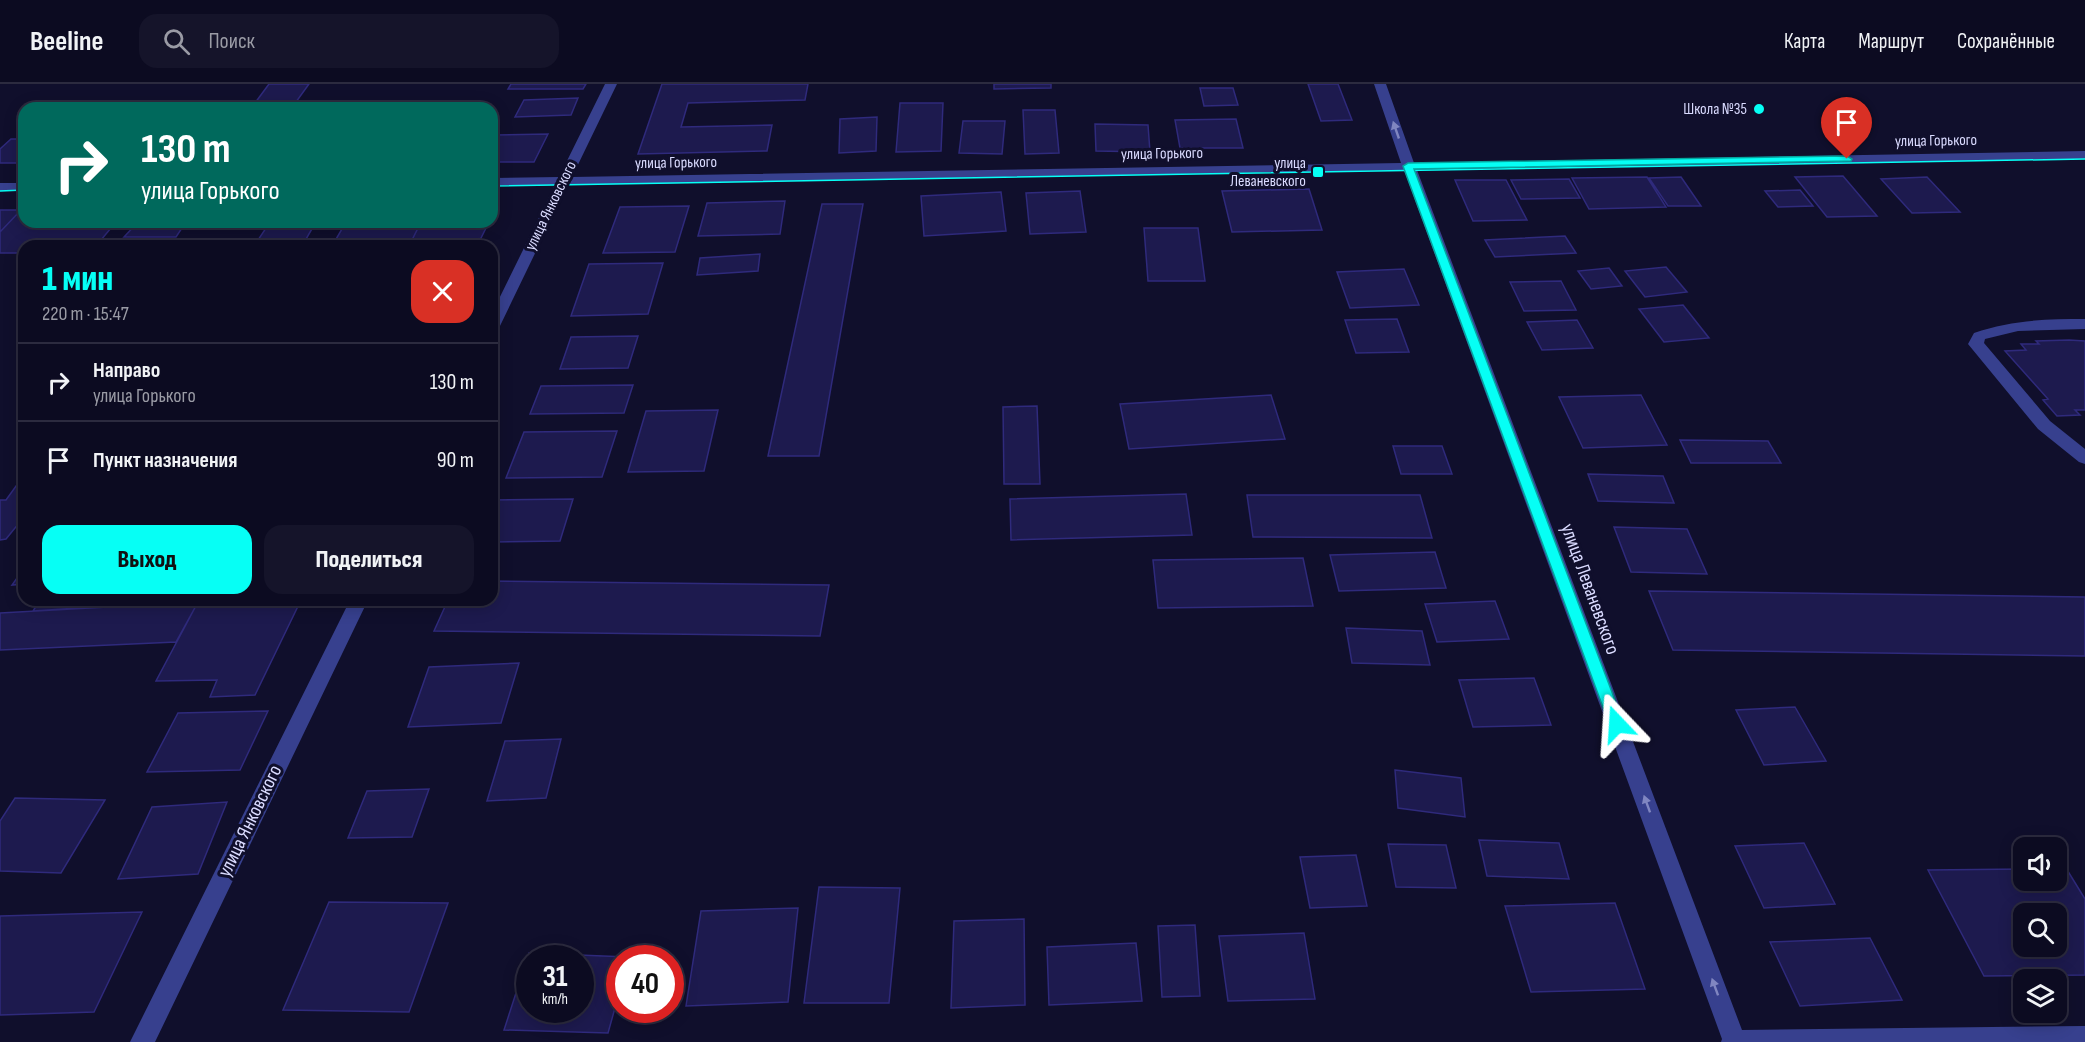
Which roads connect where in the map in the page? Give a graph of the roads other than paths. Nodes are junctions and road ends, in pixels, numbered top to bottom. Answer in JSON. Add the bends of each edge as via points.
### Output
{"nodes":[{"id":1,"x":611,"y":84,"type":"edge"},
{"id":2,"x":1380,"y":84,"type":"edge"},
{"id":3,"x":2085,"y":155,"type":"edge"},
{"id":4,"x":1408,"y":166,"type":"junction"},
{"id":5,"x":498,"y":182,"type":"edge"},
{"id":6,"x":564,"y":182,"type":"junction"},
{"id":7,"x":0,"y":187,"type":"edge"},
{"id":8,"x":18,"y":187,"type":"edge"},
{"id":9,"x":498,"y":316,"type":"edge"},
{"id":10,"x":2085,"y":324,"type":"edge"},
{"id":11,"x":2085,"y":458,"type":"edge"},
{"id":12,"x":356,"y":606,"type":"edge"},
{"id":13,"x":2085,"y":1038,"type":"edge"},
{"id":14,"x":142,"y":1042,"type":"edge"},
{"id":15,"x":1734,"y":1042,"type":"edge"}],
"edges":[{"from":1,"to":6,"type":"street","name":"улица Янковского"},
{"from":4,"to":2,"type":"street","name":"улица Леваневского","one_way":true},
{"from":3,"to":4,"type":"street","name":"улица Горького"},
{"from":4,"to":6,"type":"street","name":"улица Горького"},
{"from":15,"to":4,"type":"street","name":"улица Леваневского","one_way":true},
{"from":5,"to":6,"type":"street","name":"улица Горького"},
{"from":6,"to":9,"type":"street","name":"улица Янковского"},
{"from":7,"to":8,"type":"street"},
{"from":10,"to":11,"type":"street","via":[[2001,327],[1979,336],[1976,344],[2044,425]]},
{"from":12,"to":14,"type":"street","name":"улица Янковского"},
{"from":13,"to":15,"type":"street"}]}
